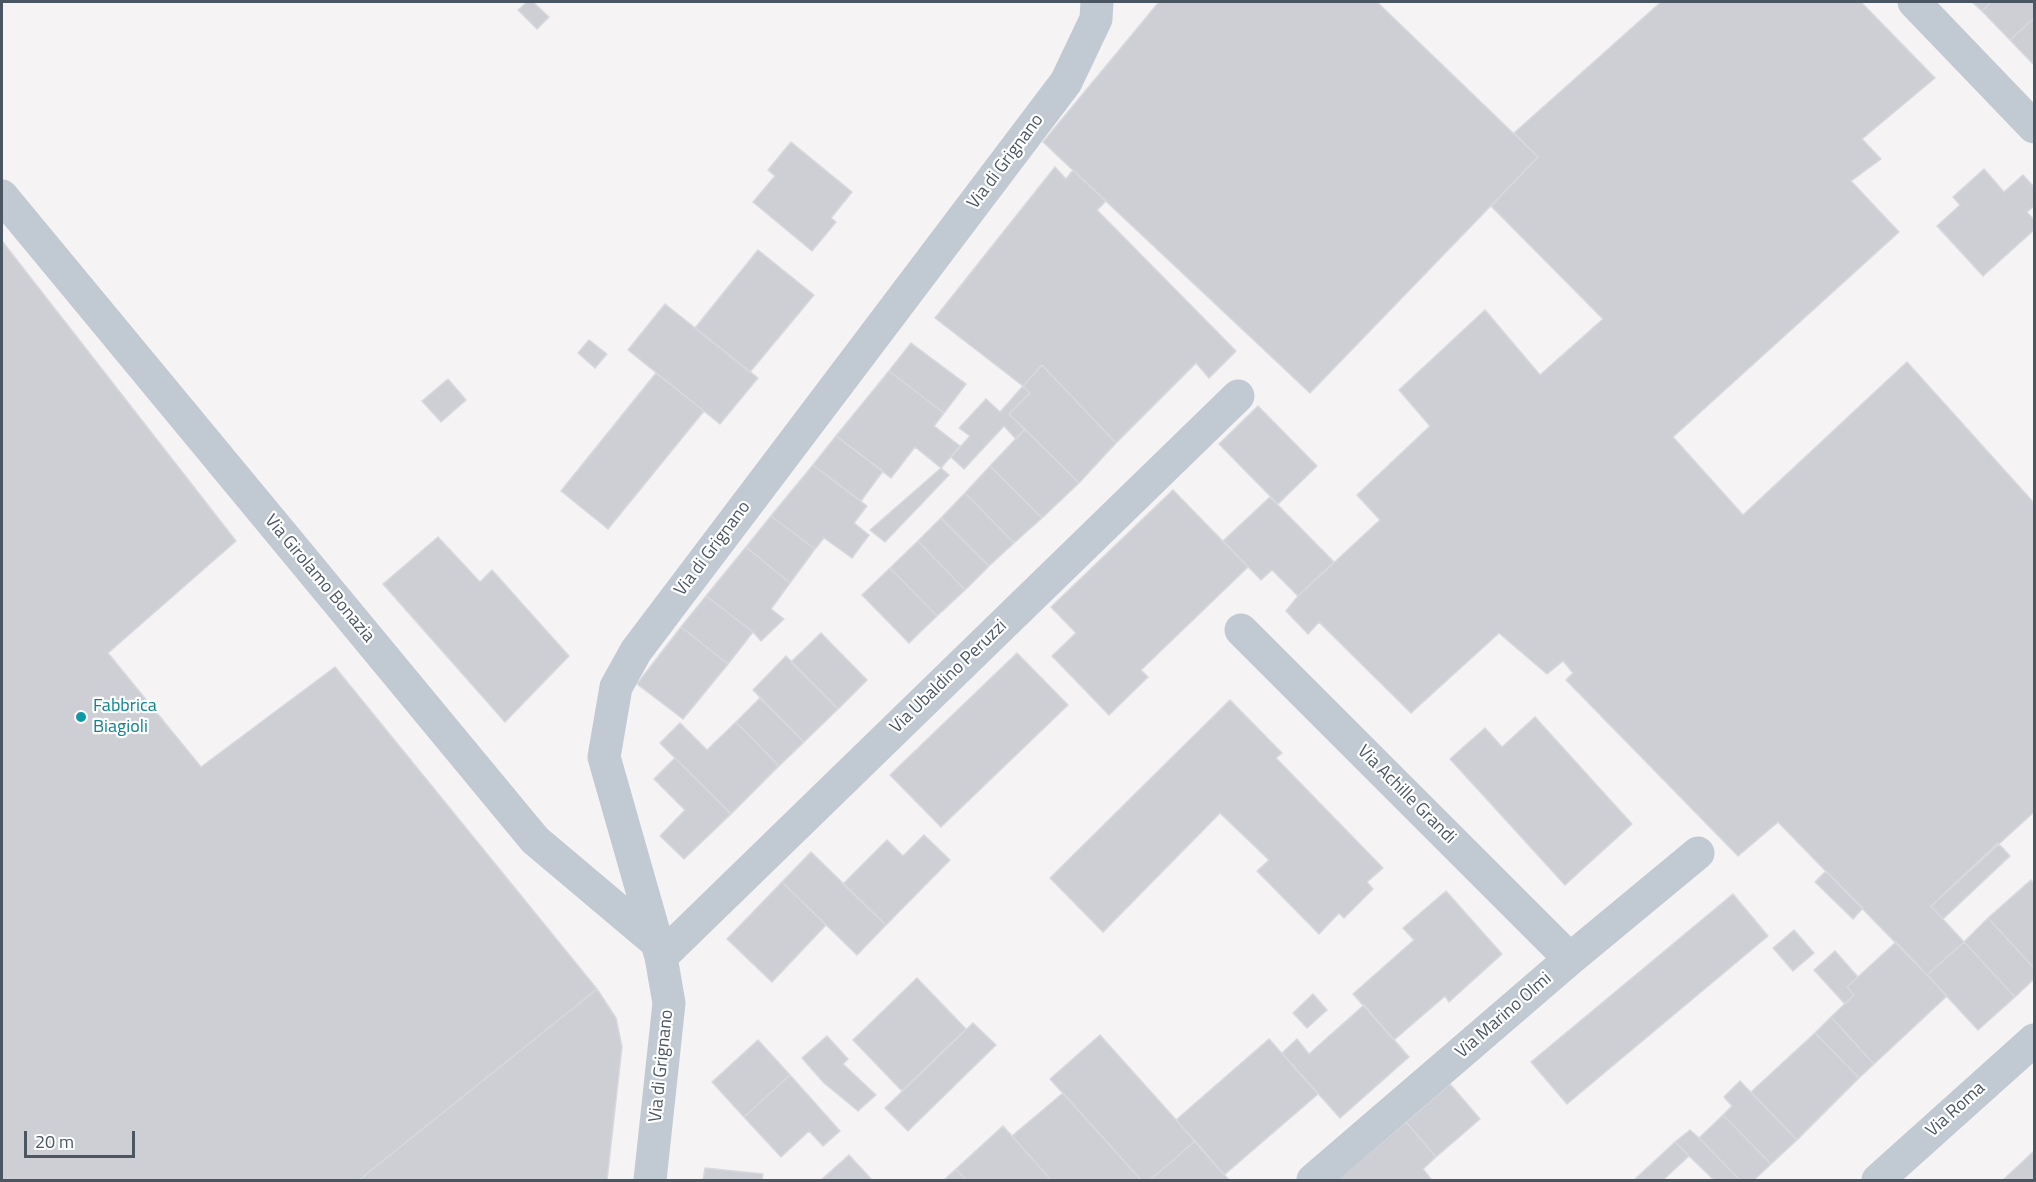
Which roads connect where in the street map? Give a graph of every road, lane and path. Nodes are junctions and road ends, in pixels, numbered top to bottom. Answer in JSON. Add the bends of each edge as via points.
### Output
{"nodes":[{"id":1,"x":1097,"y":2,"type":"edge"},
{"id":2,"x":1914,"y":2,"type":"edge"},
{"id":3,"x":2034,"y":127,"type":"edge"},
{"id":4,"x":2,"y":196,"type":"edge"},
{"id":5,"x":1238,"y":396,"type":"dead end"},
{"id":6,"x":1241,"y":630,"type":"dead end"},
{"id":7,"x":1698,"y":853,"type":"dead end"},
{"id":8,"x":659,"y":950,"type":"junction"},
{"id":9,"x":1570,"y":960,"type":"junction"},
{"id":10,"x":2034,"y":1040,"type":"edge"},
{"id":11,"x":650,"y":1180,"type":"edge"},
{"id":12,"x":1312,"y":1180,"type":"edge"},
{"id":13,"x":1878,"y":1180,"type":"edge"}],
"edges":[{"from":1,"to":8,"type":"street","name":"Via di Grignano","via":[[1096,20],[1066,82],[636,651],[616,687],[604,757]]},
{"from":2,"to":3,"type":"street"},
{"from":4,"to":8,"type":"street","name":"Via Girolamo Bonazia","via":[[535,840]]},
{"from":5,"to":8,"type":"street","name":"Via Ubaldino Peruzzi"},
{"from":6,"to":9,"type":"street","name":"Via Achille Grandi"},
{"from":7,"to":9,"type":"street","name":"Via Marino Olmi"},
{"from":8,"to":11,"type":"street","name":"Via di Grignano","via":[[669,1003]]},
{"from":9,"to":12,"type":"street","name":"Via Marino Olmi"},
{"from":10,"to":13,"type":"street","name":"Via Roma"}]}
